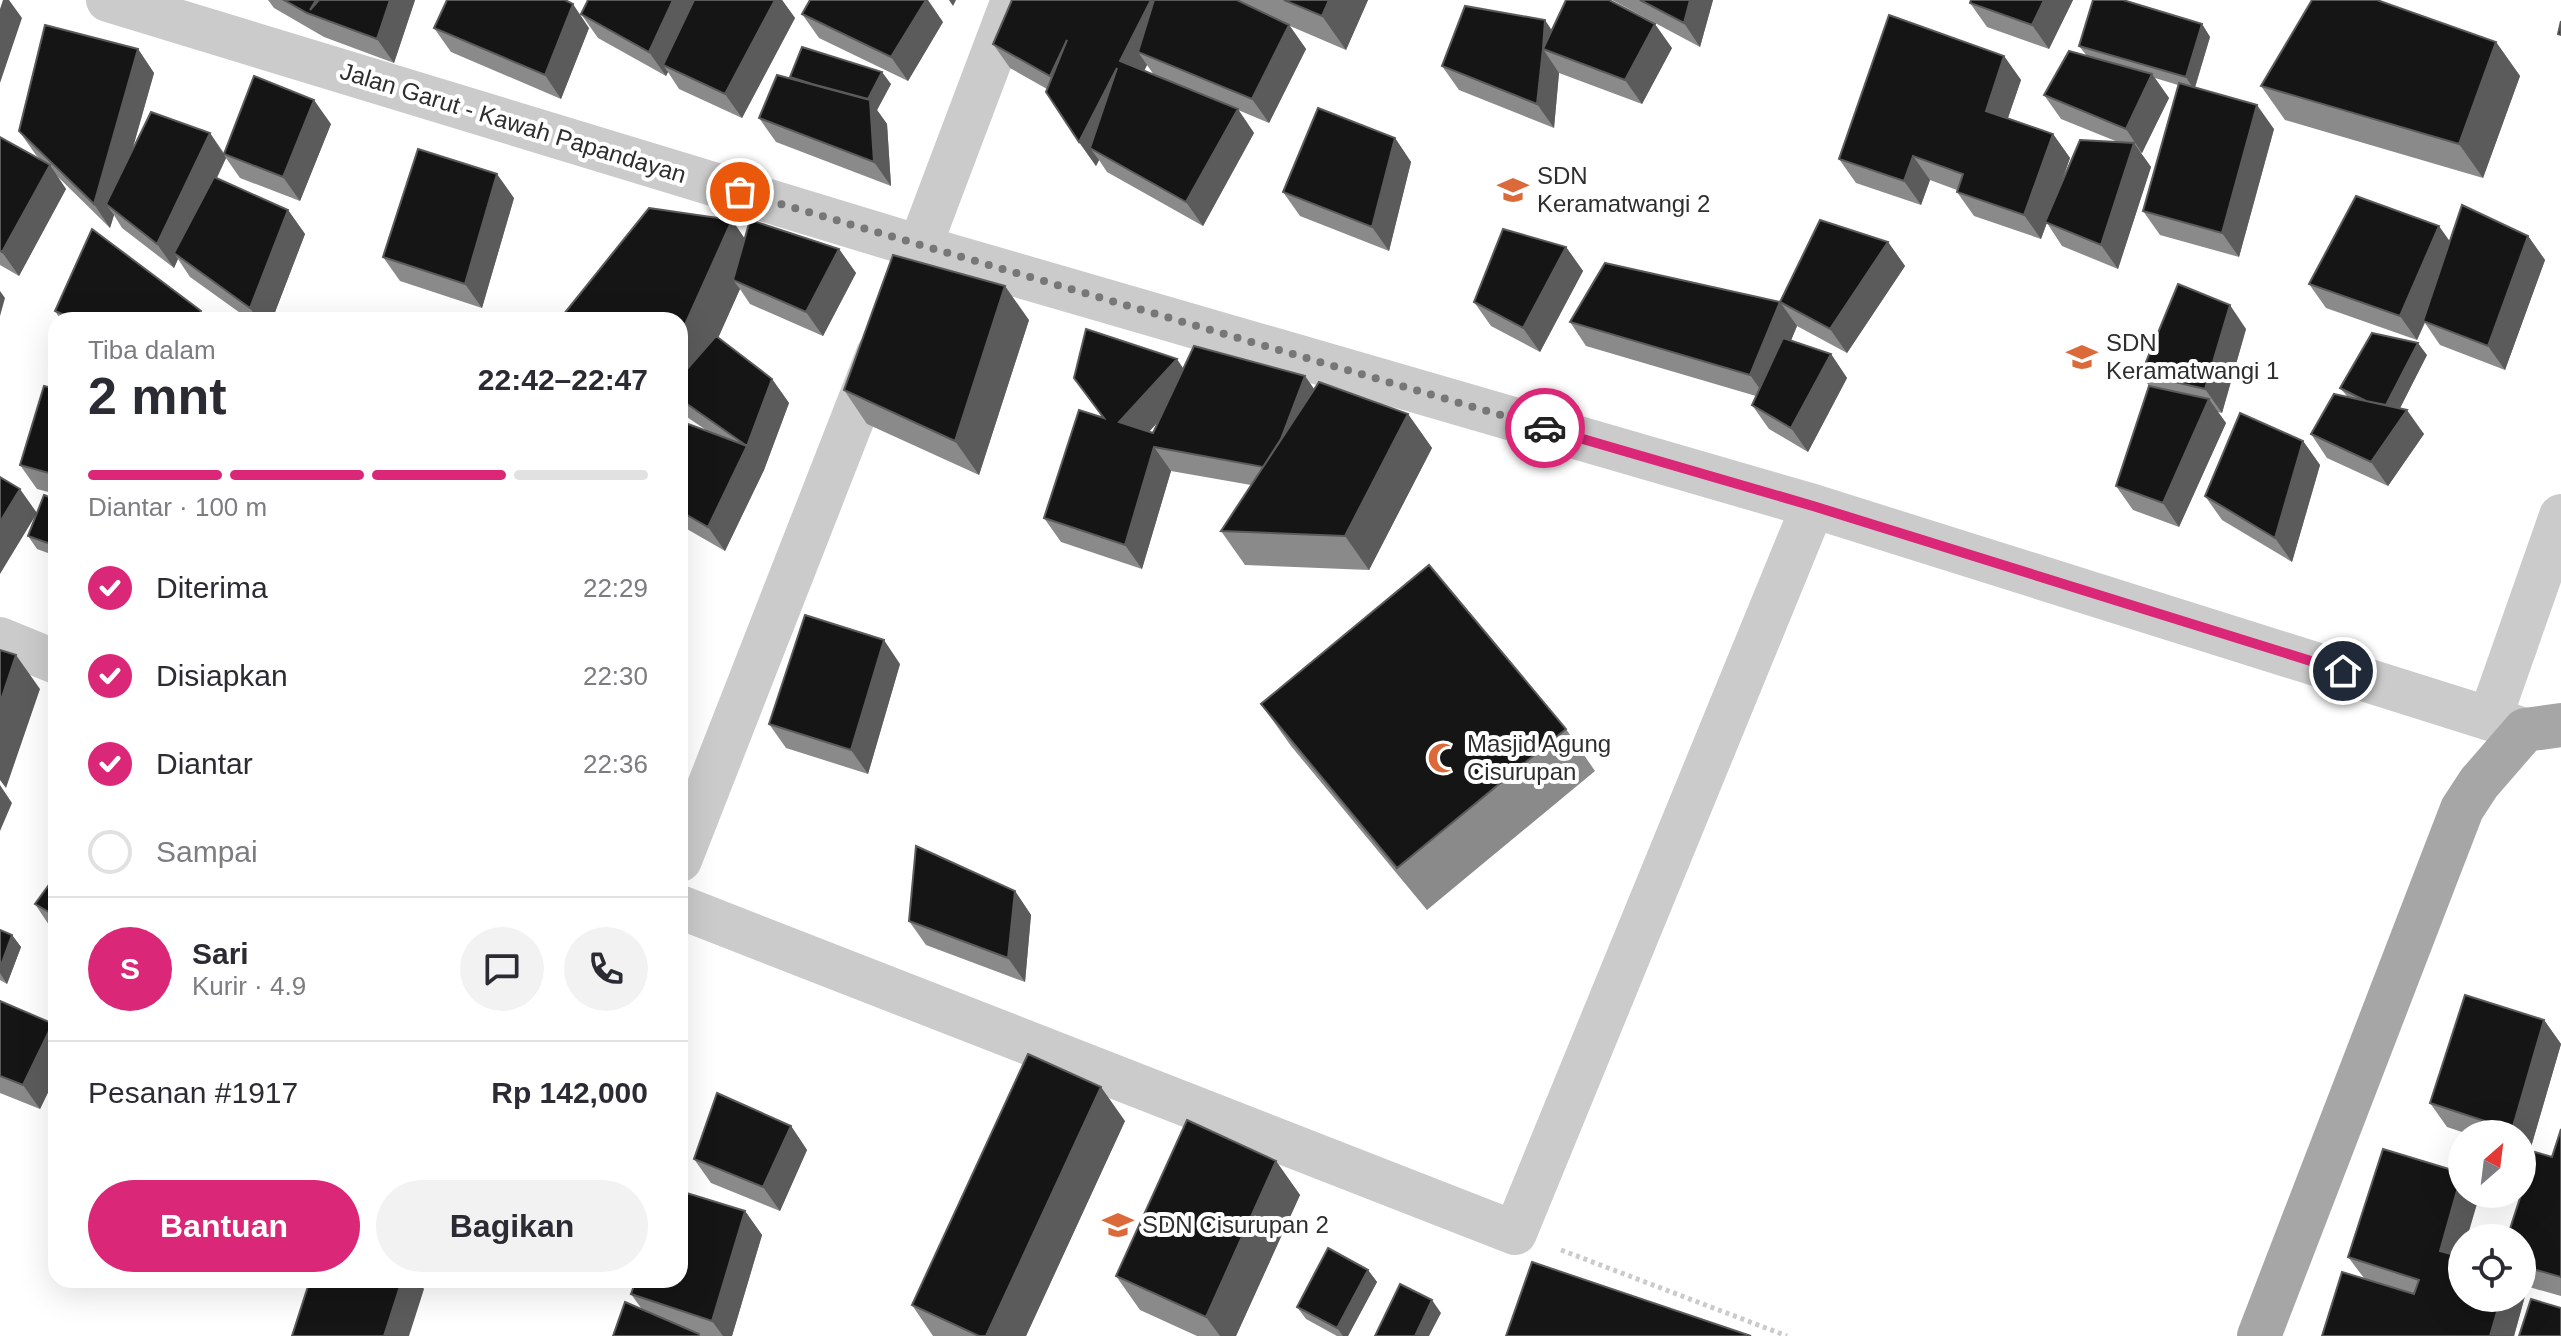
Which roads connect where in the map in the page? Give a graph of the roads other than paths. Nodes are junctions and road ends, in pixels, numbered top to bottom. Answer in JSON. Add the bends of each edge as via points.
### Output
{"nodes":[{"id":1,"x":108,"y":0,"type":"edge"},
{"id":2,"x":1013,"y":0,"type":"edge"},
{"id":3,"x":920,"y":247,"type":"junction"},
{"id":4,"x":1813,"y":506,"type":"junction"},
{"id":5,"x":2561,"y":516,"type":"edge"},
{"id":6,"x":0,"y":639,"type":"edge"},
{"id":7,"x":48,"y":659,"type":"edge"},
{"id":8,"x":2526,"y":724,"type":"edge"},
{"id":9,"x":688,"y":840,"type":"edge"},
{"id":10,"x":688,"y":910,"type":"edge"},
{"id":11,"x":2259,"y":1336,"type":"edge"}],
"edges":[{"from":1,"to":3,"type":"street","name":"Jalan Garut - Kawah Papandayan"},
{"from":2,"to":3,"type":"street"},
{"from":3,"to":4,"type":"street","name":"Jalan Garut - Kawah Papandayan"},
{"from":3,"to":9,"type":"street"},
{"from":4,"to":8,"type":"street","name":"Jalan Garut - Kawah Papandayan"},
{"from":4,"to":10,"type":"street","via":[[1515,1233]]},
{"from":5,"to":8,"type":"street"},
{"from":6,"to":7,"type":"street"},
{"from":8,"to":11,"type":"main road","via":[[2462,809]]}]}
